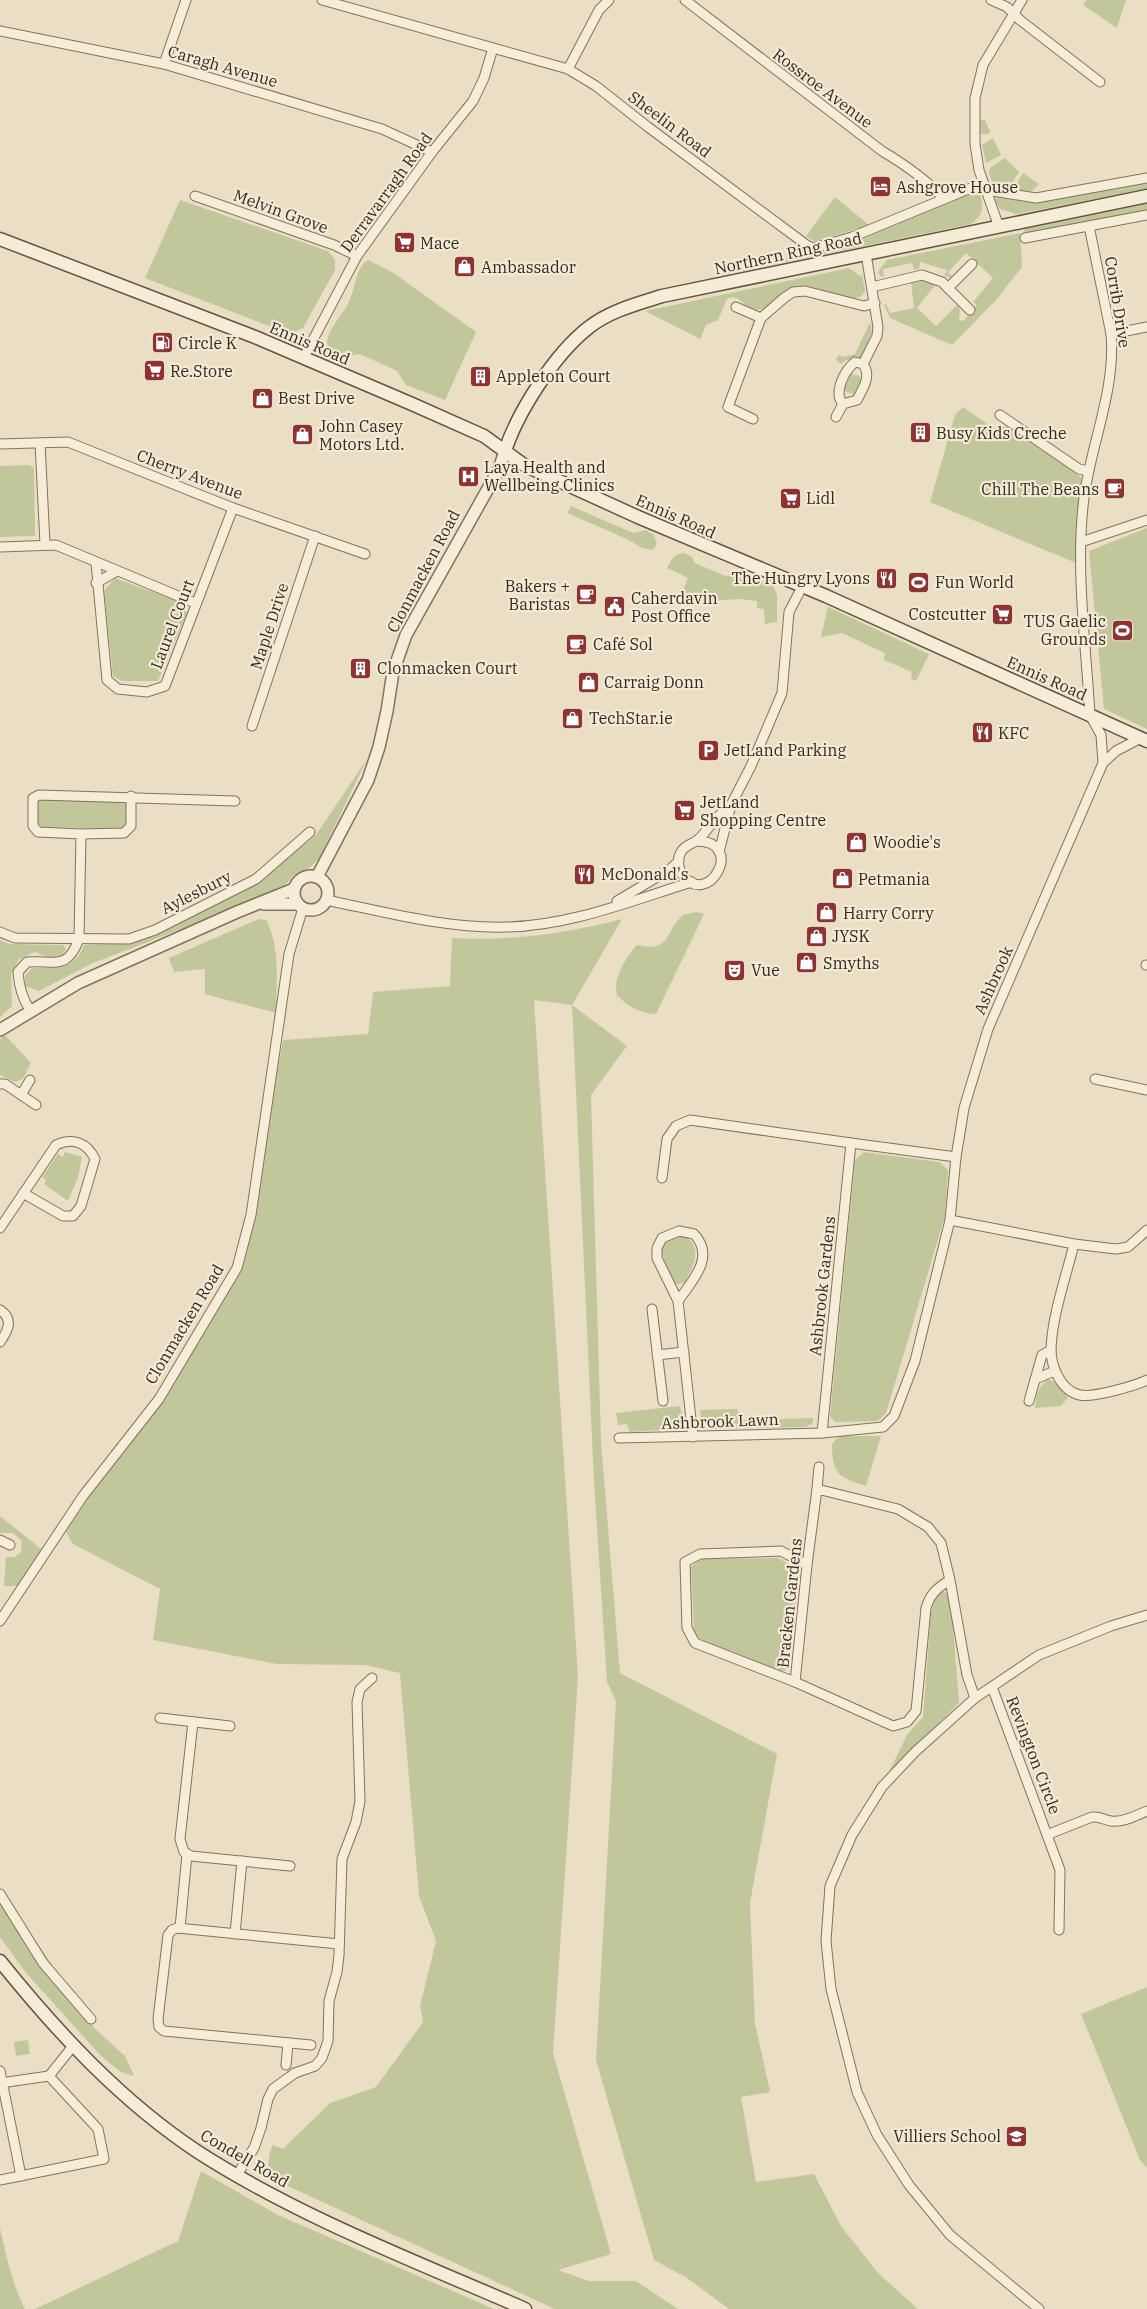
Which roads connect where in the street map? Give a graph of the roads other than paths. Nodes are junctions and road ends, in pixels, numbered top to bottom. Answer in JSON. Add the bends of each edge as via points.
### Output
{"nodes":[{"id":1,"x":186,"y":0,"type":"edge"},
{"id":2,"x":322,"y":0,"type":"edge"},
{"id":3,"x":609,"y":0,"type":"edge"},
{"id":4,"x":684,"y":0,"type":"edge"},
{"id":5,"x":991,"y":0,"type":"edge"},
{"id":6,"x":1022,"y":0,"type":"edge"},
{"id":7,"x":1014,"y":12,"type":"junction"},
{"id":8,"x":0,"y":31,"type":"edge"},
{"id":9,"x":493,"y":48,"type":"junction"},
{"id":10,"x":164,"y":64,"type":"junction"},
{"id":11,"x":568,"y":69,"type":"junction"},
{"id":12,"x":1100,"y":82,"type":"dead end"},
{"id":13,"x":432,"y":152,"type":"junction"},
{"id":14,"x":1147,"y":178,"type":"edge"},
{"id":15,"x":984,"y":186,"type":"junction"},
{"id":16,"x":195,"y":196,"type":"dead end"},
{"id":17,"x":1147,"y":196,"type":"edge"},
{"id":18,"x":944,"y":199,"type":"junction"},
{"id":19,"x":1147,"y":215,"type":"edge"},
{"id":20,"x":1089,"y":226,"type":"junction"},
{"id":21,"x":999,"y":227,"type":"junction"},
{"id":22,"x":1025,"y":238,"type":"dead end"},
{"id":23,"x":0,"y":239,"type":"edge"},
{"id":24,"x":866,"y":254,"type":"junction"},
{"id":25,"x":356,"y":256,"type":"junction"},
{"id":26,"x":972,"y":264,"type":"dead end"},
{"id":27,"x":872,"y":287,"type":"junction"},
{"id":28,"x":948,"y":288,"type":"junction"},
{"id":29,"x":875,"y":303,"type":"junction"},
{"id":30,"x":736,"y":307,"type":"dead end"},
{"id":31,"x":970,"y":310,"type":"dead end"},
{"id":32,"x":762,"y":318,"type":"junction"},
{"id":33,"x":1147,"y":327,"type":"edge"},
{"id":34,"x":1111,"y":334,"type":"junction"},
{"id":35,"x":304,"y":357,"type":"junction"},
{"id":36,"x":863,"y":364,"type":"junction"},
{"id":37,"x":843,"y":404,"type":"junction"},
{"id":38,"x":1000,"y":415,"type":"dead end"},
{"id":39,"x":836,"y":417,"type":"dead end"},
{"id":40,"x":753,"y":419,"type":"dead end"},
{"id":41,"x":0,"y":444,"type":"edge"},
{"id":42,"x":40,"y":444,"type":"junction"},
{"id":43,"x":505,"y":451,"type":"junction"},
{"id":44,"x":1088,"y":472,"type":"junction"},
{"id":45,"x":232,"y":508,"type":"junction"},
{"id":46,"x":1147,"y":520,"type":"edge"},
{"id":47,"x":315,"y":536,"type":"junction"},
{"id":48,"x":1081,"y":542,"type":"junction"},
{"id":49,"x":45,"y":544,"type":"junction"},
{"id":50,"x":0,"y":547,"type":"edge"},
{"id":51,"x":365,"y":554,"type":"dead end"},
{"id":52,"x":96,"y":563,"type":"junction"},
{"id":53,"x":117,"y":571,"type":"junction"},
{"id":54,"x":96,"y":583,"type":"junction"},
{"id":55,"x":802,"y":587,"type":"junction"},
{"id":56,"x":195,"y":603,"type":"junction"},
{"id":57,"x":1090,"y":714,"type":"junction"},
{"id":58,"x":252,"y":726,"type":"dead end"},
{"id":59,"x":1144,"y":739,"type":"edge"},
{"id":60,"x":1103,"y":763,"type":"junction"},
{"id":61,"x":131,"y":796,"type":"junction"},
{"id":62,"x":235,"y":800,"type":"dead end"},
{"id":63,"x":731,"y":805,"type":"junction"},
{"id":64,"x":310,"y":832,"type":"dead end"},
{"id":65,"x":81,"y":834,"type":"junction"},
{"id":66,"x":696,"y":841,"type":"junction"},
{"id":67,"x":719,"y":852,"type":"junction"},
{"id":68,"x":679,"y":861,"type":"junction"},
{"id":69,"x":317,"y":877,"type":"junction"},
{"id":70,"x":692,"y":882,"type":"junction"},
{"id":71,"x":294,"y":889,"type":"junction"},
{"id":72,"x":326,"y":900,"type":"junction"},
{"id":73,"x":260,"y":904,"type":"junction"},
{"id":74,"x":300,"y":906,"type":"junction"},
{"id":75,"x":602,"y":909,"type":"junction"},
{"id":76,"x":0,"y":932,"type":"edge"},
{"id":77,"x":79,"y":939,"type":"junction"},
{"id":78,"x":30,"y":1010,"type":"junction"},
{"id":79,"x":0,"y":1030,"type":"edge"},
{"id":80,"x":1095,"y":1079,"type":"dead end"},
{"id":81,"x":30,"y":1080,"type":"dead end"},
{"id":82,"x":0,"y":1084,"type":"edge"},
{"id":83,"x":1147,"y":1090,"type":"edge"},
{"id":84,"x":21,"y":1095,"type":"junction"},
{"id":85,"x":36,"y":1105,"type":"dead end"},
{"id":86,"x":852,"y":1143,"type":"junction"},
{"id":87,"x":956,"y":1157,"type":"junction"},
{"id":88,"x":662,"y":1178,"type":"dead end"},
{"id":89,"x":23,"y":1193,"type":"junction"},
{"id":90,"x":950,"y":1220,"type":"junction"},
{"id":91,"x":0,"y":1228,"type":"edge"},
{"id":92,"x":1147,"y":1230,"type":"edge"},
{"id":93,"x":1074,"y":1244,"type":"junction"},
{"id":94,"x":678,"y":1301,"type":"junction"},
{"id":95,"x":652,"y":1309,"type":"dead end"},
{"id":96,"x":0,"y":1310,"type":"edge"},
{"id":97,"x":0,"y":1342,"type":"edge"},
{"id":98,"x":1051,"y":1350,"type":"junction"},
{"id":99,"x":684,"y":1352,"type":"junction"},
{"id":100,"x":657,"y":1354,"type":"junction"},
{"id":101,"x":1055,"y":1371,"type":"junction"},
{"id":102,"x":1035,"y":1380,"type":"junction"},
{"id":103,"x":1147,"y":1380,"type":"edge"},
{"id":104,"x":663,"y":1401,"type":"dead end"},
{"id":105,"x":1028,"y":1401,"type":"dead end"},
{"id":106,"x":822,"y":1432,"type":"junction"},
{"id":107,"x":693,"y":1437,"type":"junction"},
{"id":108,"x":619,"y":1438,"type":"dead end"},
{"id":109,"x":819,"y":1467,"type":"dead end"},
{"id":110,"x":818,"y":1489,"type":"junction"},
{"id":111,"x":0,"y":1540,"type":"edge"},
{"id":112,"x":10,"y":1545,"type":"dead end"},
{"id":113,"x":807,"y":1565,"type":"junction"},
{"id":114,"x":950,"y":1580,"type":"junction"},
{"id":115,"x":1147,"y":1615,"type":"edge"},
{"id":116,"x":0,"y":1621,"type":"edge"},
{"id":117,"x":372,"y":1678,"type":"dead end"},
{"id":118,"x":795,"y":1682,"type":"junction"},
{"id":119,"x":992,"y":1687,"type":"junction"},
{"id":120,"x":975,"y":1698,"type":"junction"},
{"id":121,"x":160,"y":1718,"type":"dead end"},
{"id":122,"x":193,"y":1722,"type":"junction"},
{"id":123,"x":230,"y":1726,"type":"dead end"},
{"id":124,"x":1147,"y":1811,"type":"edge"},
{"id":125,"x":1048,"y":1834,"type":"junction"},
{"id":126,"x":187,"y":1854,"type":"junction"},
{"id":127,"x":242,"y":1861,"type":"junction"},
{"id":128,"x":290,"y":1866,"type":"dead end"},
{"id":129,"x":0,"y":1894,"type":"edge"},
{"id":130,"x":180,"y":1928,"type":"junction"},
{"id":131,"x":1059,"y":1930,"type":"dead end"},
{"id":132,"x":235,"y":1934,"type":"junction"},
{"id":133,"x":339,"y":1944,"type":"junction"},
{"id":134,"x":0,"y":1961,"type":"edge"},
{"id":135,"x":91,"y":2019,"type":"dead end"},
{"id":136,"x":288,"y":2043,"type":"junction"},
{"id":137,"x":311,"y":2045,"type":"dead end"},
{"id":138,"x":73,"y":2046,"type":"junction"},
{"id":139,"x":286,"y":2065,"type":"dead end"},
{"id":140,"x":0,"y":2071,"type":"edge"},
{"id":141,"x":49,"y":2076,"type":"junction"},
{"id":142,"x":1,"y":2083,"type":"edge"},
{"id":143,"x":237,"y":2175,"type":"junction"},
{"id":144,"x":21,"y":2176,"type":"junction"},
{"id":145,"x":0,"y":2180,"type":"edge"},
{"id":146,"x":525,"y":2309,"type":"edge"},
{"id":147,"x":1039,"y":2309,"type":"edge"}],
"edges":[{"from":1,"to":10,"type":"street"},
{"from":2,"to":9,"type":"street","name":"Sheelin Road"},
{"from":3,"to":11,"type":"street","via":[[599,10]]},
{"from":4,"to":18,"type":"street","name":"Rossroe Avenue","via":[[910,169]]},
{"from":5,"to":7,"type":"street"},
{"from":6,"to":7,"type":"street"},
{"from":7,"to":12,"type":"street"},
{"from":7,"to":15,"type":"street","via":[[983,65],[976,91],[975,144]]},
{"from":8,"to":10,"type":"street","name":"Caragh Avenue"},
{"from":9,"to":11,"type":"street","name":"Sheelin Road"},
{"from":9,"to":13,"type":"street","name":"Derravarragh Road","via":[[473,101]]},
{"from":10,"to":13,"type":"street","name":"Caragh Avenue","via":[[382,129]]},
{"from":11,"to":18,"type":"street","name":"Sheelin Road","via":[[596,86],[808,246],[814,248],[852,237]]},
{"from":13,"to":25,"type":"street","name":"Derravarragh Road"},
{"from":14,"to":15,"type":"street","via":[[1036,198]]},
{"from":15,"to":18,"type":"street","name":"Sheelin Road"},
{"from":15,"to":21,"type":"street"},
{"from":16,"to":25,"type":"street","name":"Melvin Grove","via":[[334,245]]},
{"from":17,"to":21,"type":"main road","name":"Northern Ring Road"},
{"from":19,"to":20,"type":"street"},
{"from":20,"to":22,"type":"street"},
{"from":20,"to":34,"type":"street","name":"Corrib Drive"},
{"from":21,"to":24,"type":"main road","name":"Northern Ring Road"},
{"from":23,"to":35,"type":"main road","name":"Ennis Road"},
{"from":24,"to":27,"type":"street"},
{"from":24,"to":43,"type":"main road","name":"Northern Ring Road","via":[[662,296],[620,309],[588,327],[556,361],[513,427]]},
{"from":25,"to":35,"type":"street","name":"Derravarragh Road"},
{"from":26,"to":28,"type":"street"},
{"from":27,"to":28,"type":"street","via":[[922,275],[942,282]]},
{"from":27,"to":29,"type":"street"},
{"from":28,"to":31,"type":"street"},
{"from":29,"to":32,"type":"street","via":[[864,306],[805,291],[793,292]]},
{"from":29,"to":36,"type":"street","via":[[877,336]]},
{"from":30,"to":32,"type":"street"},
{"from":32,"to":40,"type":"street","via":[[728,407]]},
{"from":33,"to":34,"type":"street"},
{"from":34,"to":44,"type":"street","name":"Corrib Drive","via":[[1113,351],[1106,394]]},
{"from":35,"to":43,"type":"main road","name":"Ennis Road","via":[[484,436]]},
{"from":36,"to":37,"type":"street","via":[[867,378],[858,400]]},
{"from":36,"to":37,"type":"street","via":[[855,362],[849,367],[838,392],[838,399]]},
{"from":37,"to":39,"type":"street"},
{"from":38,"to":44,"type":"street"},
{"from":41,"to":42,"type":"street","name":"Cherry Avenue"},
{"from":42,"to":45,"type":"street","name":"Cherry Avenue","via":[[68,442]]},
{"from":42,"to":49,"type":"street"},
{"from":43,"to":55,"type":"main road","name":"Ennis Road","via":[[524,465]]},
{"from":43,"to":69,"type":"street","name":"Clonmacken Road","via":[[499,469],[406,635],[393,672],[381,738],[368,780]]},
{"from":44,"to":48,"type":"street","name":"Corrib Drive"},
{"from":45,"to":47,"type":"street","name":"Cherry Avenue"},
{"from":45,"to":56,"type":"street","name":"Laurel Court"},
{"from":46,"to":48,"type":"street"},
{"from":47,"to":51,"type":"street","name":"Cherry Avenue"},
{"from":47,"to":58,"type":"street","name":"Maple Drive"},
{"from":48,"to":57,"type":"street","name":"Corrib Drive"},
{"from":49,"to":50,"type":"street"},
{"from":49,"to":52,"type":"street","via":[[56,545]]},
{"from":52,"to":53,"type":"street"},
{"from":52,"to":54,"type":"street","name":"Laurel Court"},
{"from":53,"to":54,"type":"street"},
{"from":53,"to":56,"type":"street"},
{"from":54,"to":56,"type":"street","name":"Laurel Court","via":[[107,680],[118,690],[147,692],[165,686]]},
{"from":55,"to":57,"type":"main road","name":"Ennis Road"},
{"from":55,"to":63,"type":"street","via":[[789,612],[782,693]]},
{"from":57,"to":59,"type":"main road","name":"Ennis Road"},
{"from":57,"to":60,"type":"street","name":"Ashbrook","via":[[1101,734]]},
{"from":59,"to":60,"type":"street","name":"Ashbrook","via":[[1116,751]]},
{"from":60,"to":87,"type":"street","name":"Ashbrook","via":[[988,1029],[964,1108]]},
{"from":61,"to":62,"type":"street"},
{"from":61,"to":65,"type":"street","via":[[129,830],[124,833]]},
{"from":61,"to":65,"type":"street","via":[[39,795],[34,798],[33,826],[38,832]]},
{"from":63,"to":66,"type":"street"},
{"from":63,"to":67,"type":"street"},
{"from":64,"to":77,"type":"street","name":"Aylesbury","via":[[256,879],[155,930],[129,939]]},
{"from":65,"to":77,"type":"street"},
{"from":66,"to":67,"type":"street","via":[[709,842]]},
{"from":66,"to":68,"type":"street","via":[[686,846]]},
{"from":67,"to":70,"type":"street","via":[[721,866],[715,878],[703,883]]},
{"from":68,"to":70,"type":"street","via":[[684,877]]},
{"from":68,"to":75,"type":"street"},
{"from":69,"to":71,"type":"street","via":[[302,878]]},
{"from":69,"to":72,"type":"street","via":[[325,884]]},
{"from":70,"to":75,"type":"street"},
{"from":71,"to":73,"type":"street"},
{"from":71,"to":74,"type":"street","via":[[294,897]]},
{"from":72,"to":74,"type":"street","via":[[316,909]]},
{"from":72,"to":75,"type":"street","via":[[460,925],[507,927]]},
{"from":73,"to":74,"type":"street"},
{"from":73,"to":78,"type":"street","via":[[78,983]]},
{"from":74,"to":116,"type":"street","name":"Clonmacken Road","via":[[289,954],[251,1215],[237,1268],[159,1399],[83,1496]]},
{"from":76,"to":77,"type":"street","name":"Aylesbury","via":[[16,938]]},
{"from":77,"to":78,"type":"street","via":[[74,953],[62,962],[27,962],[18,972],[24,1000]]},
{"from":78,"to":79,"type":"street"},
{"from":80,"to":83,"type":"street"},
{"from":81,"to":84,"type":"street"},
{"from":82,"to":84,"type":"street"},
{"from":84,"to":85,"type":"street"},
{"from":86,"to":87,"type":"street"},
{"from":86,"to":88,"type":"street","via":[[690,1120],[676,1126],[667,1139]]},
{"from":86,"to":106,"type":"street","name":"Ashbrook Gardens"},
{"from":87,"to":90,"type":"street","name":"Ashbrook"},
{"from":89,"to":89,"type":"street","via":[[56,1145],[65,1141],[78,1142],[90,1149],[95,1159],[81,1206],[73,1216],[63,1216]]},
{"from":89,"to":91,"type":"street"},
{"from":90,"to":93,"type":"street"},
{"from":90,"to":106,"type":"street","name":"Ashbrook","via":[[915,1361],[894,1416],[883,1427]]},
{"from":92,"to":93,"type":"street","via":[[1128,1247],[1116,1249]]},
{"from":93,"to":98,"type":"street"},
{"from":94,"to":94,"type":"street","via":[[657,1258],[657,1248],[662,1238],[679,1231],[694,1234],[703,1249],[703,1265]]},
{"from":94,"to":99,"type":"street"},
{"from":95,"to":100,"type":"street"},
{"from":96,"to":97,"type":"street","via":[[9,1320],[8,1331]]},
{"from":98,"to":101,"type":"street"},
{"from":98,"to":102,"type":"street","via":[[1042,1355]]},
{"from":99,"to":100,"type":"street"},
{"from":99,"to":107,"type":"street"},
{"from":100,"to":104,"type":"street"},
{"from":101,"to":102,"type":"street"},
{"from":101,"to":103,"type":"street","via":[[1064,1386],[1080,1395],[1108,1392]]},
{"from":102,"to":105,"type":"street"},
{"from":106,"to":107,"type":"street","name":"Ashbrook Lawn"},
{"from":107,"to":108,"type":"street","name":"Ashbrook Lawn"},
{"from":109,"to":110,"type":"street","name":"Bracken Gardens"},
{"from":110,"to":113,"type":"street","name":"Bracken Gardens"},
{"from":110,"to":114,"type":"street","via":[[898,1510],[928,1527],[941,1544]]},
{"from":111,"to":112,"type":"street"},
{"from":113,"to":118,"type":"street","name":"Bracken Gardens"},
{"from":113,"to":118,"type":"street","via":[[780,1551],[700,1554],[685,1562],[687,1628],[695,1643]]},
{"from":114,"to":118,"type":"street","name":"Bracken Gardens","via":[[929,1597],[916,1712],[907,1722],[892,1726]]},
{"from":114,"to":120,"type":"street","via":[[967,1675]]},
{"from":115,"to":119,"type":"street","via":[[1039,1654]]},
{"from":117,"to":133,"type":"street","via":[[360,1689],[357,1702],[360,1801],[342,1859]]},
{"from":119,"to":120,"type":"street"},
{"from":119,"to":125,"type":"street","name":"Revington Circle"},
{"from":120,"to":147,"type":"street","via":[[882,1787],[852,1835],[830,1886],[826,1941],[831,1989],[857,2092],[876,2135],[909,2185],[950,2235]]},
{"from":121,"to":122,"type":"street"},
{"from":122,"to":123,"type":"street"},
{"from":122,"to":126,"type":"street","via":[[180,1839]]},
{"from":124,"to":125,"type":"street","name":"Revington Circle","via":[[1112,1822],[1092,1817]]},
{"from":125,"to":131,"type":"street","name":"Revington Circle","via":[[1060,1870]]},
{"from":126,"to":127,"type":"street"},
{"from":126,"to":130,"type":"street"},
{"from":127,"to":128,"type":"street"},
{"from":127,"to":132,"type":"street"},
{"from":129,"to":135,"type":"street","via":[[43,1963]]},
{"from":130,"to":132,"type":"street"},
{"from":130,"to":136,"type":"street","via":[[168,1935],[159,2027],[169,2032]]},
{"from":132,"to":133,"type":"street"},
{"from":133,"to":143,"type":"street","via":[[337,1972],[329,2001],[325,2052],[315,2066],[295,2073],[273,2089],[254,2148]]},
{"from":134,"to":138,"type":"main road","name":"Condell Road"},
{"from":136,"to":137,"type":"street"},
{"from":136,"to":139,"type":"street"},
{"from":138,"to":141,"type":"street"},
{"from":138,"to":143,"type":"main road","name":"Condell Road","via":[[137,2106],[197,2151]]},
{"from":140,"to":142,"type":"street"},
{"from":141,"to":142,"type":"street"},
{"from":141,"to":144,"type":"street","via":[[98,2129],[104,2159]]},
{"from":142,"to":144,"type":"street"},
{"from":143,"to":146,"type":"main road","name":"Condell Road","via":[[313,2215]]},
{"from":144,"to":145,"type":"street"}]}
